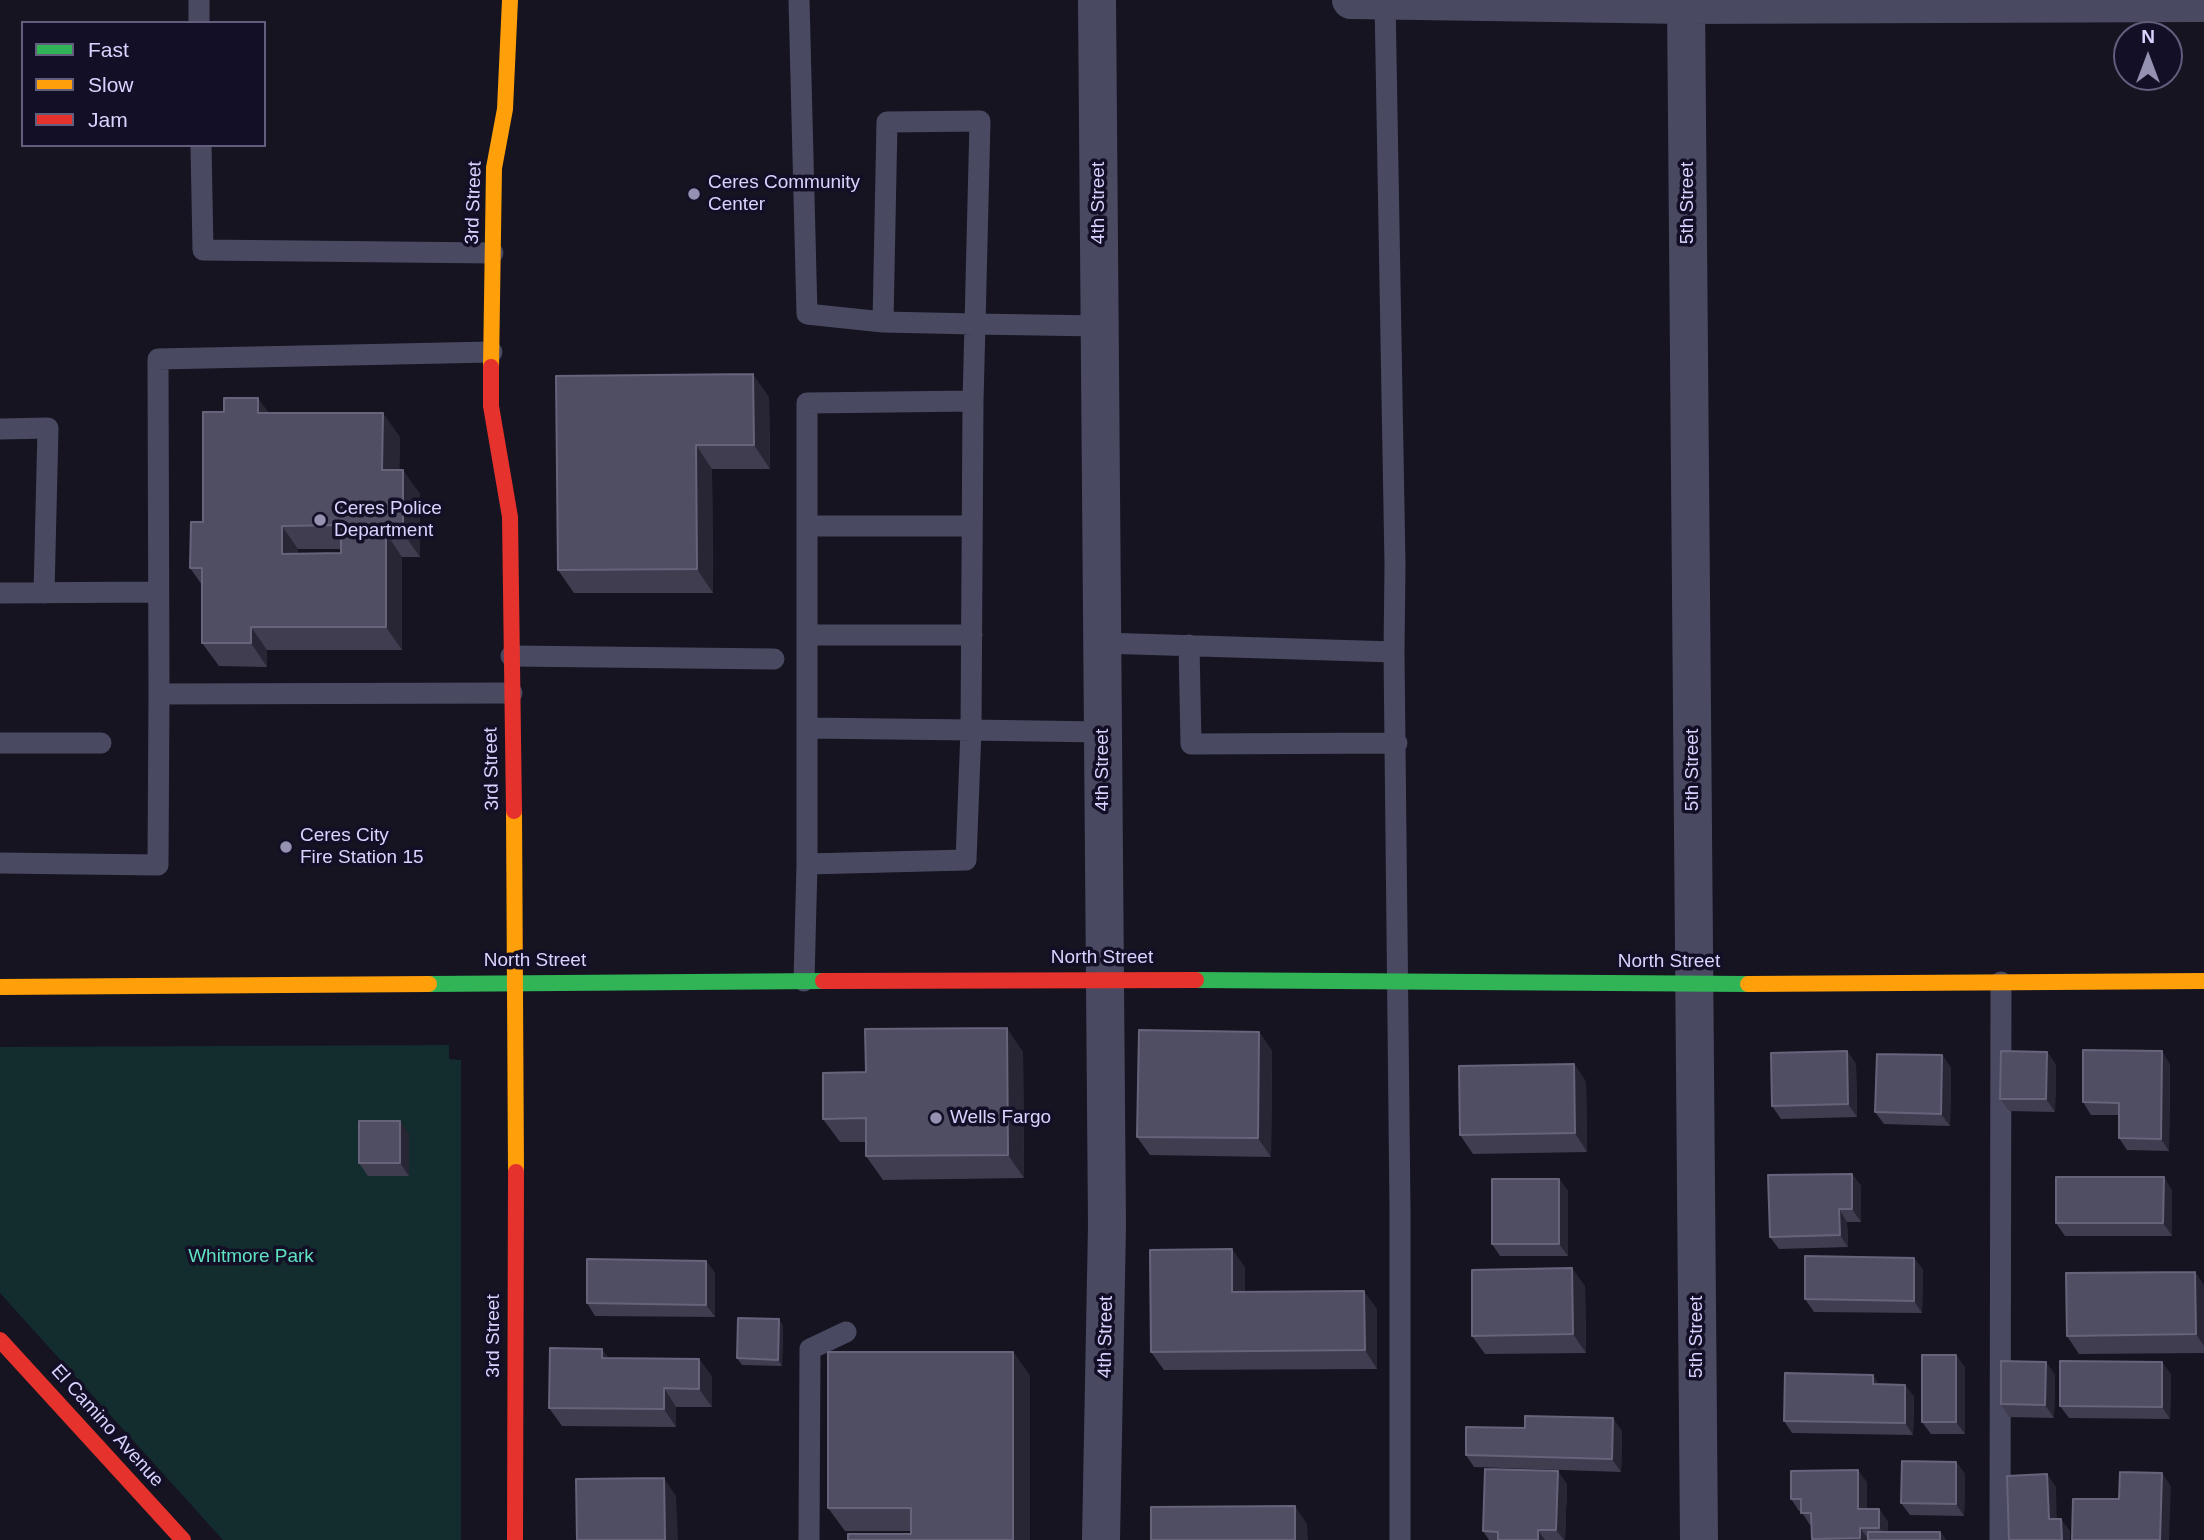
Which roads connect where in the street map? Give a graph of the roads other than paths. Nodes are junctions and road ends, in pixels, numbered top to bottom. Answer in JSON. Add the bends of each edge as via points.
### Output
{"nodes":[{"id":1,"x":199,"y":0,"type":"edge"},
{"id":2,"x":510,"y":0,"type":"edge"},
{"id":3,"x":799,"y":0,"type":"edge"},
{"id":4,"x":1097,"y":0,"type":"edge"},
{"id":5,"x":1351,"y":0,"type":"edge"},
{"id":6,"x":1385,"y":1,"type":"edge"},
{"id":7,"x":1686,"y":2,"type":"edge"},
{"id":8,"x":2204,"y":3,"type":"edge"},
{"id":9,"x":199,"y":21,"type":"edge"},
{"id":10,"x":201,"y":147,"type":"edge"},
{"id":11,"x":493,"y":253,"type":"junction"},
{"id":12,"x":883,"y":322,"type":"junction"},
{"id":13,"x":975,"y":324,"type":"junction"},
{"id":14,"x":1100,"y":326,"type":"junction"},
{"id":15,"x":492,"y":352,"type":"junction"},
{"id":16,"x":973,"y":401,"type":"junction"},
{"id":17,"x":0,"y":429,"type":"edge"},
{"id":18,"x":807,"y":526,"type":"junction"},
{"id":19,"x":972,"y":526,"type":"junction"},
{"id":20,"x":158,"y":592,"type":"junction"},
{"id":21,"x":0,"y":593,"type":"edge"},
{"id":22,"x":44,"y":593,"type":"junction"},
{"id":23,"x":807,"y":635,"type":"junction"},
{"id":24,"x":972,"y":635,"type":"junction"},
{"id":25,"x":1102,"y":643,"type":"junction"},
{"id":26,"x":1189,"y":645,"type":"junction"},
{"id":27,"x":1394,"y":652,"type":"junction"},
{"id":28,"x":511,"y":656,"type":"junction"},
{"id":29,"x":774,"y":659,"type":"dead end"},
{"id":30,"x":512,"y":693,"type":"junction"},
{"id":31,"x":159,"y":694,"type":"junction"},
{"id":32,"x":807,"y":728,"type":"junction"},
{"id":33,"x":971,"y":730,"type":"junction"},
{"id":34,"x":1102,"y":732,"type":"junction"},
{"id":35,"x":0,"y":743,"type":"edge"},
{"id":36,"x":101,"y":743,"type":"dead end"},
{"id":37,"x":1396,"y":743,"type":"junction"},
{"id":38,"x":0,"y":863,"type":"edge"},
{"id":39,"x":807,"y":864,"type":"junction"},
{"id":40,"x":1104,"y":979,"type":"junction"},
{"id":41,"x":804,"y":981,"type":"junction"},
{"id":42,"x":2204,"y":981,"type":"edge"},
{"id":43,"x":516,"y":982,"type":"junction"},
{"id":44,"x":1398,"y":982,"type":"junction"},
{"id":45,"x":2001,"y":982,"type":"junction"},
{"id":46,"x":1695,"y":984,"type":"junction"},
{"id":47,"x":0,"y":987,"type":"edge"},
{"id":48,"x":846,"y":1332,"type":"dead end"},
{"id":49,"x":0,"y":1340,"type":"edge"},
{"id":50,"x":183,"y":1540,"type":"edge"},
{"id":51,"x":515,"y":1540,"type":"edge"},
{"id":52,"x":808,"y":1540,"type":"edge"},
{"id":53,"x":1101,"y":1540,"type":"edge"},
{"id":54,"x":1400,"y":1540,"type":"edge"},
{"id":55,"x":1699,"y":1540,"type":"edge"},
{"id":56,"x":2000,"y":1540,"type":"edge"}],
"edges":[{"from":1,"to":9,"type":"lane"},
{"from":2,"to":11,"type":"street","name":"3rd Street","via":[[505,108],[494,168]]},
{"from":3,"to":12,"type":"lane","via":[[807,314]]},
{"from":4,"to":14,"type":"street","name":"4th Street"},
{"from":5,"to":6,"type":"street"},
{"from":6,"to":7,"type":"street"},
{"from":6,"to":27,"type":"lane"},
{"from":7,"to":8,"type":"street"},
{"from":7,"to":46,"type":"street","name":"5th Street"},
{"from":10,"to":11,"type":"lane","via":[[203,250]]},
{"from":11,"to":15,"type":"street","name":"3rd Street"},
{"from":12,"to":13,"type":"lane"},
{"from":12,"to":13,"type":"lane","via":[[887,122],[979,121]]},
{"from":13,"to":14,"type":"lane"},
{"from":13,"to":16,"type":"lane"},
{"from":14,"to":25,"type":"street","name":"4th Street"},
{"from":15,"to":20,"type":"lane","via":[[158,359]]},
{"from":15,"to":28,"type":"street","name":"3rd Street","via":[[491,406],[510,517]]},
{"from":16,"to":18,"type":"lane","via":[[807,403]]},
{"from":16,"to":19,"type":"lane"},
{"from":17,"to":22,"type":"lane","via":[[48,429]]},
{"from":18,"to":19,"type":"lane"},
{"from":18,"to":23,"type":"lane"},
{"from":19,"to":24,"type":"lane"},
{"from":20,"to":22,"type":"lane"},
{"from":20,"to":31,"type":"lane"},
{"from":21,"to":22,"type":"lane"},
{"from":23,"to":24,"type":"lane"},
{"from":23,"to":32,"type":"lane"},
{"from":24,"to":33,"type":"lane"},
{"from":25,"to":26,"type":"lane"},
{"from":25,"to":34,"type":"street","name":"4th Street"},
{"from":26,"to":27,"type":"lane"},
{"from":26,"to":37,"type":"lane","via":[[1191,744]]},
{"from":27,"to":37,"type":"lane"},
{"from":28,"to":29,"type":"lane"},
{"from":28,"to":30,"type":"street","name":"3rd Street"},
{"from":30,"to":31,"type":"lane"},
{"from":30,"to":43,"type":"street","name":"3rd Street"},
{"from":31,"to":38,"type":"lane","via":[[158,865]]},
{"from":32,"to":33,"type":"lane"},
{"from":32,"to":39,"type":"lane"},
{"from":33,"to":34,"type":"lane"},
{"from":33,"to":39,"type":"lane","via":[[966,860]]},
{"from":34,"to":40,"type":"street","name":"4th Street"},
{"from":35,"to":36,"type":"lane"},
{"from":37,"to":44,"type":"lane"},
{"from":39,"to":41,"type":"lane"},
{"from":40,"to":41,"type":"street","name":"North Street"},
{"from":40,"to":44,"type":"street","name":"North Street"},
{"from":40,"to":53,"type":"street","name":"4th Street","via":[[1107,1225]]},
{"from":41,"to":43,"type":"street","name":"North Street"},
{"from":42,"to":45,"type":"street","name":"North Street"},
{"from":43,"to":47,"type":"street","name":"North Street"},
{"from":43,"to":51,"type":"street","name":"3rd Street"},
{"from":44,"to":46,"type":"street","name":"North Street"},
{"from":44,"to":54,"type":"lane"},
{"from":45,"to":46,"type":"street","name":"North Street"},
{"from":45,"to":56,"type":"lane"},
{"from":46,"to":55,"type":"street","name":"5th Street"},
{"from":48,"to":52,"type":"lane","via":[[810,1349]]},
{"from":49,"to":50,"type":"street","name":"El Camino Avenue"}]}
